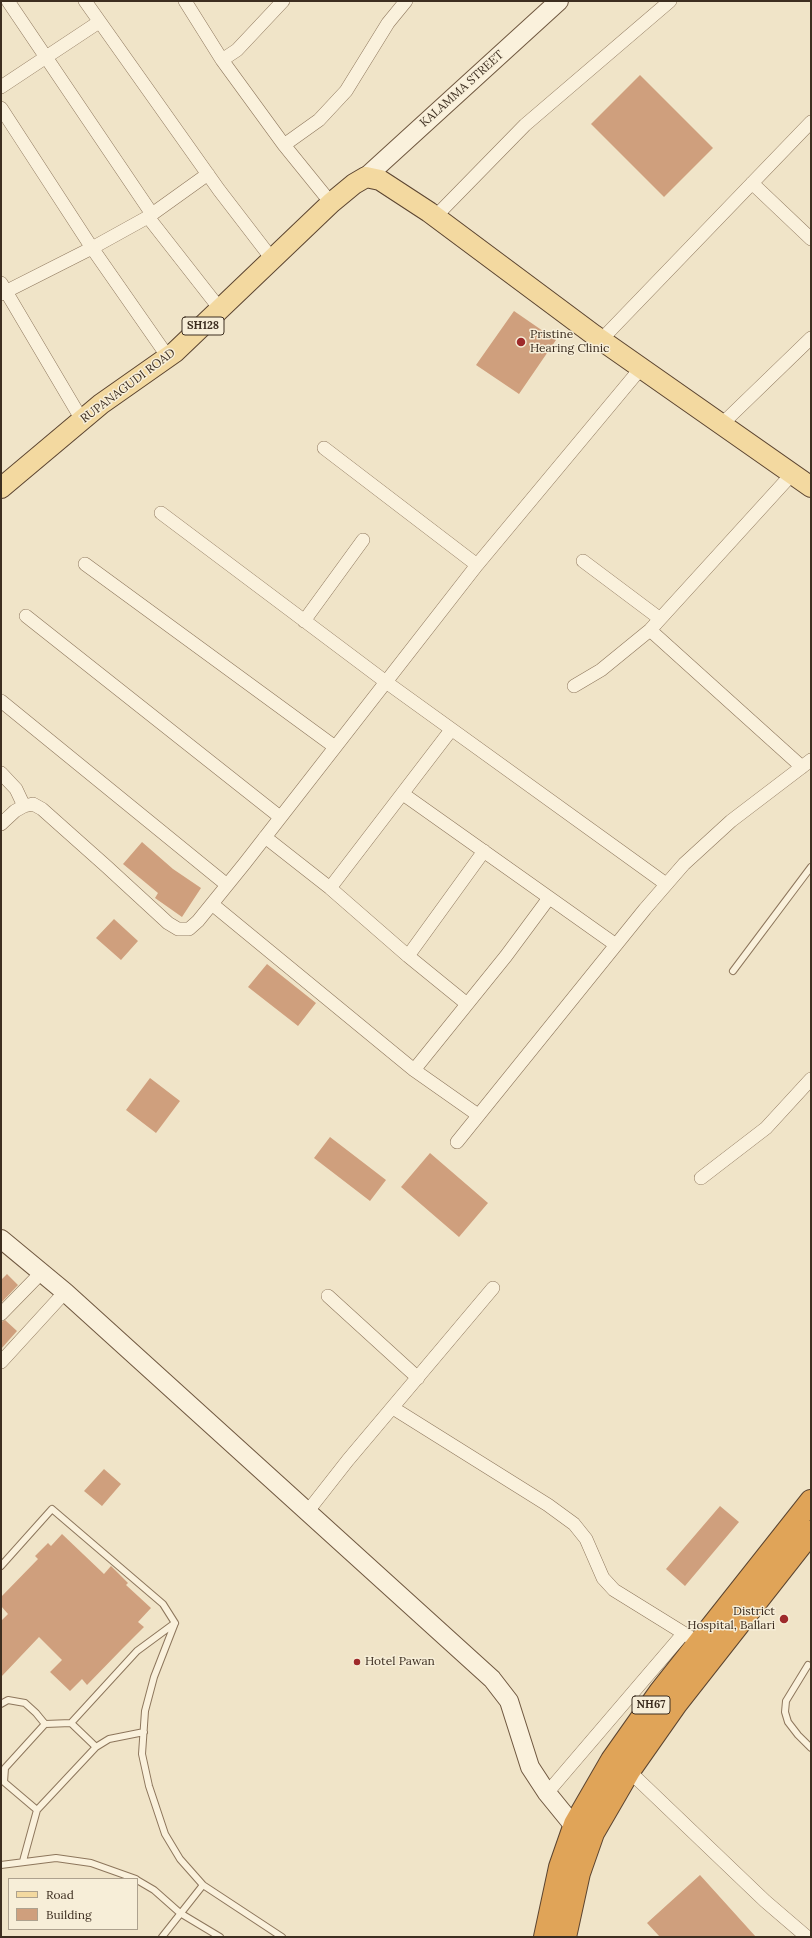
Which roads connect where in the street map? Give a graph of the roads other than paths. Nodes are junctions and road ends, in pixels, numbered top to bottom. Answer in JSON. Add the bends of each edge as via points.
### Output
{"nodes":[{"id":1,"x":8,"y":1,"type":"edge"},
{"id":2,"x":85,"y":1,"type":"edge"},
{"id":3,"x":185,"y":1,"type":"edge"},
{"id":4,"x":283,"y":1,"type":"edge"},
{"id":5,"x":406,"y":1,"type":"edge"},
{"id":6,"x":559,"y":1,"type":"edge"},
{"id":7,"x":670,"y":1,"type":"edge"},
{"id":8,"x":99,"y":22,"type":"junction"},
{"id":9,"x":45,"y":57,"type":"junction"},
{"id":10,"x":222,"y":60,"type":"junction"},
{"id":11,"x":1,"y":87,"type":"edge"},
{"id":12,"x":1,"y":108,"type":"edge"},
{"id":13,"x":811,"y":122,"type":"edge"},
{"id":14,"x":284,"y":145,"type":"junction"},
{"id":15,"x":208,"y":174,"type":"junction"},
{"id":16,"x":366,"y":177,"type":"junction"},
{"id":17,"x":752,"y":183,"type":"junction"},
{"id":18,"x":331,"y":203,"type":"junction"},
{"id":19,"x":432,"y":214,"type":"junction"},
{"id":20,"x":150,"y":216,"type":"junction"},
{"id":21,"x":810,"y":235,"type":"edge"},
{"id":22,"x":92,"y":248,"type":"junction"},
{"id":23,"x":272,"y":259,"type":"junction"},
{"id":24,"x":3,"y":290,"type":"edge"},
{"id":25,"x":220,"y":309,"type":"junction"},
{"id":26,"x":811,"y":338,"type":"edge"},
{"id":27,"x":601,"y":340,"type":"junction"},
{"id":28,"x":168,"y":357,"type":"junction"},
{"id":29,"x":641,"y":368,"type":"junction"},
{"id":30,"x":82,"y":420,"type":"junction"},
{"id":31,"x":722,"y":424,"type":"junction"},
{"id":32,"x":324,"y":448,"type":"dead end"},
{"id":33,"x":792,"y":474,"type":"junction"},
{"id":34,"x":811,"y":487,"type":"edge"},
{"id":35,"x":1,"y":488,"type":"edge"},
{"id":36,"x":161,"y":513,"type":"dead end"},
{"id":37,"x":363,"y":540,"type":"dead end"},
{"id":38,"x":583,"y":561,"type":"dead end"},
{"id":39,"x":85,"y":564,"type":"dead end"},
{"id":40,"x":477,"y":565,"type":"junction"},
{"id":41,"x":26,"y":616,"type":"dead end"},
{"id":42,"x":659,"y":618,"type":"junction"},
{"id":43,"x":304,"y":621,"type":"junction"},
{"id":44,"x":650,"y":630,"type":"junction"},
{"id":45,"x":386,"y":682,"type":"junction"},
{"id":46,"x":574,"y":686,"type":"dead end"},
{"id":47,"x":1,"y":701,"type":"edge"},
{"id":48,"x":451,"y":730,"type":"junction"},
{"id":49,"x":335,"y":747,"type":"junction"},
{"id":50,"x":806,"y":764,"type":"edge"},
{"id":51,"x":1,"y":773,"type":"edge"},
{"id":52,"x":403,"y":794,"type":"junction"},
{"id":53,"x":24,"y":806,"type":"junction"},
{"id":54,"x":280,"y":817,"type":"junction"},
{"id":55,"x":1,"y":824,"type":"edge"},
{"id":56,"x":265,"y":837,"type":"junction"},
{"id":57,"x":484,"y":851,"type":"junction"},
{"id":58,"x":811,"y":867,"type":"edge"},
{"id":59,"x":666,"y":884,"type":"junction"},
{"id":60,"x":227,"y":885,"type":"junction"},
{"id":61,"x":330,"y":888,"type":"junction"},
{"id":62,"x":549,"y":898,"type":"junction"},
{"id":63,"x":212,"y":904,"type":"junction"},
{"id":64,"x":616,"y":945,"type":"junction"},
{"id":65,"x":408,"y":956,"type":"junction"},
{"id":66,"x":733,"y":970,"type":"dead end"},
{"id":67,"x":466,"y":1004,"type":"junction"},
{"id":68,"x":414,"y":1070,"type":"junction"},
{"id":69,"x":811,"y":1080,"type":"edge"},
{"id":70,"x":478,"y":1115,"type":"junction"},
{"id":71,"x":457,"y":1142,"type":"dead end"},
{"id":72,"x":701,"y":1178,"type":"dead end"},
{"id":73,"x":1,"y":1238,"type":"edge"},
{"id":74,"x":42,"y":1272,"type":"junction"},
{"id":75,"x":493,"y":1288,"type":"dead end"},
{"id":76,"x":65,"y":1292,"type":"junction"},
{"id":77,"x":328,"y":1296,"type":"dead end"},
{"id":78,"x":1,"y":1314,"type":"edge"},
{"id":79,"x":1,"y":1362,"type":"edge"},
{"id":80,"x":418,"y":1378,"type":"junction"},
{"id":81,"x":393,"y":1408,"type":"junction"},
{"id":82,"x":811,"y":1501,"type":"edge"},
{"id":83,"x":308,"y":1511,"type":"junction"},
{"id":84,"x":811,"y":1532,"type":"edge"},
{"id":85,"x":1,"y":1566,"type":"edge"},
{"id":86,"x":175,"y":1622,"type":"junction"},
{"id":87,"x":690,"y":1638,"type":"junction"},
{"id":88,"x":808,"y":1665,"type":"dead end"},
{"id":89,"x":1,"y":1704,"type":"edge"},
{"id":90,"x":71,"y":1723,"type":"junction"},
{"id":91,"x":45,"y":1724,"type":"junction"},
{"id":92,"x":144,"y":1732,"type":"junction"},
{"id":93,"x":96,"y":1747,"type":"junction"},
{"id":94,"x":811,"y":1748,"type":"edge"},
{"id":95,"x":3,"y":1767,"type":"edge"},
{"id":96,"x":629,"y":1770,"type":"junction"},
{"id":97,"x":3,"y":1784,"type":"edge"},
{"id":98,"x":547,"y":1793,"type":"junction"},
{"id":99,"x":37,"y":1810,"type":"junction"},
{"id":100,"x":584,"y":1828,"type":"junction"},
{"id":101,"x":23,"y":1861,"type":"junction"},
{"id":102,"x":1,"y":1865,"type":"edge"},
{"id":103,"x":134,"y":1878,"type":"edge"},
{"id":104,"x":138,"y":1880,"type":"edge"},
{"id":105,"x":203,"y":1885,"type":"junction"},
{"id":106,"x":180,"y":1913,"type":"junction"},
{"id":107,"x":162,"y":1937,"type":"edge"},
{"id":108,"x":220,"y":1937,"type":"edge"},
{"id":109,"x":282,"y":1937,"type":"edge"},
{"id":110,"x":545,"y":1937,"type":"edge"},
{"id":111,"x":565,"y":1937,"type":"edge"},
{"id":112,"x":807,"y":1937,"type":"edge"}],
"edges":[{"from":1,"to":9,"type":"street"},
{"from":2,"to":8,"type":"street"},
{"from":3,"to":10,"type":"street"},
{"from":4,"to":10,"type":"street","via":[[237,50]]},
{"from":5,"to":14,"type":"street","via":[[388,23],[346,91],[319,120]]},
{"from":6,"to":16,"type":"street","name":"KALAMMA STREET","number":"SH128"},
{"from":7,"to":19,"type":"street","via":[[524,125]]},
{"from":8,"to":9,"type":"street"},
{"from":8,"to":15,"type":"street"},
{"from":9,"to":11,"type":"street"},
{"from":9,"to":20,"type":"street"},
{"from":10,"to":14,"type":"street"},
{"from":12,"to":22,"type":"street"},
{"from":13,"to":17,"type":"street"},
{"from":14,"to":18,"type":"street"},
{"from":15,"to":20,"type":"street"},
{"from":15,"to":23,"type":"street"},
{"from":16,"to":18,"type":"main road","name":"RUPANAGUDI ROAD","number":"SH128"},
{"from":16,"to":19,"type":"main road","via":[[380,180]]},
{"from":17,"to":21,"type":"street"},
{"from":17,"to":27,"type":"street"},
{"from":18,"to":23,"type":"main road","name":"RUPANAGUDI ROAD","number":"SH128"},
{"from":19,"to":27,"type":"main road"},
{"from":20,"to":22,"type":"street"},
{"from":20,"to":25,"type":"street"},
{"from":22,"to":24,"type":"street"},
{"from":22,"to":28,"type":"street"},
{"from":23,"to":25,"type":"main road","name":"RUPANAGUDI ROAD","number":"SH128"},
{"from":24,"to":30,"type":"street"},
{"from":25,"to":28,"type":"main road","name":"RUPANAGUDI ROAD","number":"SH128"},
{"from":26,"to":31,"type":"street"},
{"from":27,"to":29,"type":"main road"},
{"from":28,"to":30,"type":"main road","name":"RUPANAGUDI ROAD","number":"SH128"},
{"from":29,"to":31,"type":"main road"},
{"from":29,"to":40,"type":"street"},
{"from":30,"to":35,"type":"main road","name":"RUPANAGUDI ROAD","number":"SH128"},
{"from":31,"to":33,"type":"main road"},
{"from":32,"to":40,"type":"street"},
{"from":33,"to":34,"type":"main road"},
{"from":33,"to":42,"type":"street"},
{"from":36,"to":43,"type":"street"},
{"from":37,"to":43,"type":"street"},
{"from":38,"to":42,"type":"street"},
{"from":39,"to":49,"type":"street"},
{"from":40,"to":45,"type":"street"},
{"from":41,"to":54,"type":"street"},
{"from":42,"to":44,"type":"street"},
{"from":43,"to":45,"type":"street"},
{"from":44,"to":46,"type":"street","via":[[600,670]]},
{"from":44,"to":50,"type":"street"},
{"from":45,"to":48,"type":"street"},
{"from":45,"to":49,"type":"street"},
{"from":47,"to":60,"type":"street"},
{"from":48,"to":52,"type":"street"},
{"from":48,"to":59,"type":"street"},
{"from":49,"to":54,"type":"street"},
{"from":50,"to":59,"type":"street","via":[[731,821]]},
{"from":51,"to":53,"type":"street","via":[[16,790]]},
{"from":52,"to":57,"type":"street"},
{"from":52,"to":61,"type":"street"},
{"from":53,"to":55,"type":"street"},
{"from":53,"to":63,"type":"street","via":[[33,804],[42,809],[168,924],[178,929],[189,929]]},
{"from":54,"to":56,"type":"street"},
{"from":56,"to":60,"type":"street"},
{"from":56,"to":61,"type":"street"},
{"from":57,"to":62,"type":"street"},
{"from":57,"to":65,"type":"street"},
{"from":58,"to":66,"type":"lane"},
{"from":59,"to":64,"type":"street"},
{"from":60,"to":63,"type":"street"},
{"from":61,"to":65,"type":"street"},
{"from":62,"to":64,"type":"street"},
{"from":62,"to":67,"type":"street"},
{"from":63,"to":68,"type":"street"},
{"from":64,"to":70,"type":"street"},
{"from":65,"to":67,"type":"street"},
{"from":67,"to":68,"type":"street"},
{"from":68,"to":70,"type":"street"},
{"from":69,"to":72,"type":"street","via":[[766,1128]]},
{"from":70,"to":71,"type":"street"},
{"from":73,"to":74,"type":"street"},
{"from":74,"to":76,"type":"street"},
{"from":74,"to":78,"type":"street"},
{"from":75,"to":80,"type":"street"},
{"from":76,"to":79,"type":"street"},
{"from":76,"to":83,"type":"street"},
{"from":77,"to":80,"type":"street"},
{"from":80,"to":81,"type":"street"},
{"from":81,"to":83,"type":"street"},
{"from":81,"to":87,"type":"street","via":[[574,1524],[586,1539],[603,1578],[614,1590]]},
{"from":82,"to":87,"type":"highway","number":"NH67"},
{"from":83,"to":98,"type":"street","via":[[492,1679],[509,1701],[530,1767]]},
{"from":84,"to":96,"type":"highway","number":"NH67","via":[[676,1704]]},
{"from":85,"to":86,"type":"lane","via":[[52,1510],[163,1604]]},
{"from":86,"to":90,"type":"lane","via":[[137,1651]]},
{"from":86,"to":92,"type":"lane","via":[[154,1677],[145,1711]]},
{"from":87,"to":98,"type":"street"},
{"from":87,"to":100,"type":"highway","number":"NH67","via":[[660,1692],[612,1760]]},
{"from":88,"to":94,"type":"lane","via":[[786,1701],[785,1712],[788,1722]]},
{"from":89,"to":91,"type":"lane","via":[[8,1700],[25,1703]]},
{"from":90,"to":91,"type":"lane"},
{"from":90,"to":93,"type":"lane"},
{"from":91,"to":95,"type":"lane"},
{"from":92,"to":93,"type":"lane","via":[[109,1739]]},
{"from":92,"to":105,"type":"lane","via":[[142,1754],[149,1786],[165,1834],[180,1859]]},
{"from":93,"to":99,"type":"lane"},
{"from":95,"to":97,"type":"lane"},
{"from":96,"to":100,"type":"highway","number":"NH67"},
{"from":96,"to":112,"type":"street","via":[[765,1901]]},
{"from":97,"to":99,"type":"lane"},
{"from":98,"to":100,"type":"street","via":[[569,1820]]},
{"from":99,"to":101,"type":"lane"},
{"from":100,"to":110,"type":"highway","number":"NH67","via":[[560,1867]]},
{"from":100,"to":111,"type":"highway","number":"NH67","via":[[579,1873]]},
{"from":101,"to":102,"type":"lane"},
{"from":101,"to":103,"type":"lane","via":[[56,1858],[84,1862]]},
{"from":104,"to":106,"type":"lane","via":[[154,1890]]},
{"from":105,"to":106,"type":"lane"},
{"from":105,"to":109,"type":"lane"},
{"from":106,"to":107,"type":"lane"},
{"from":106,"to":108,"type":"lane"}]}
